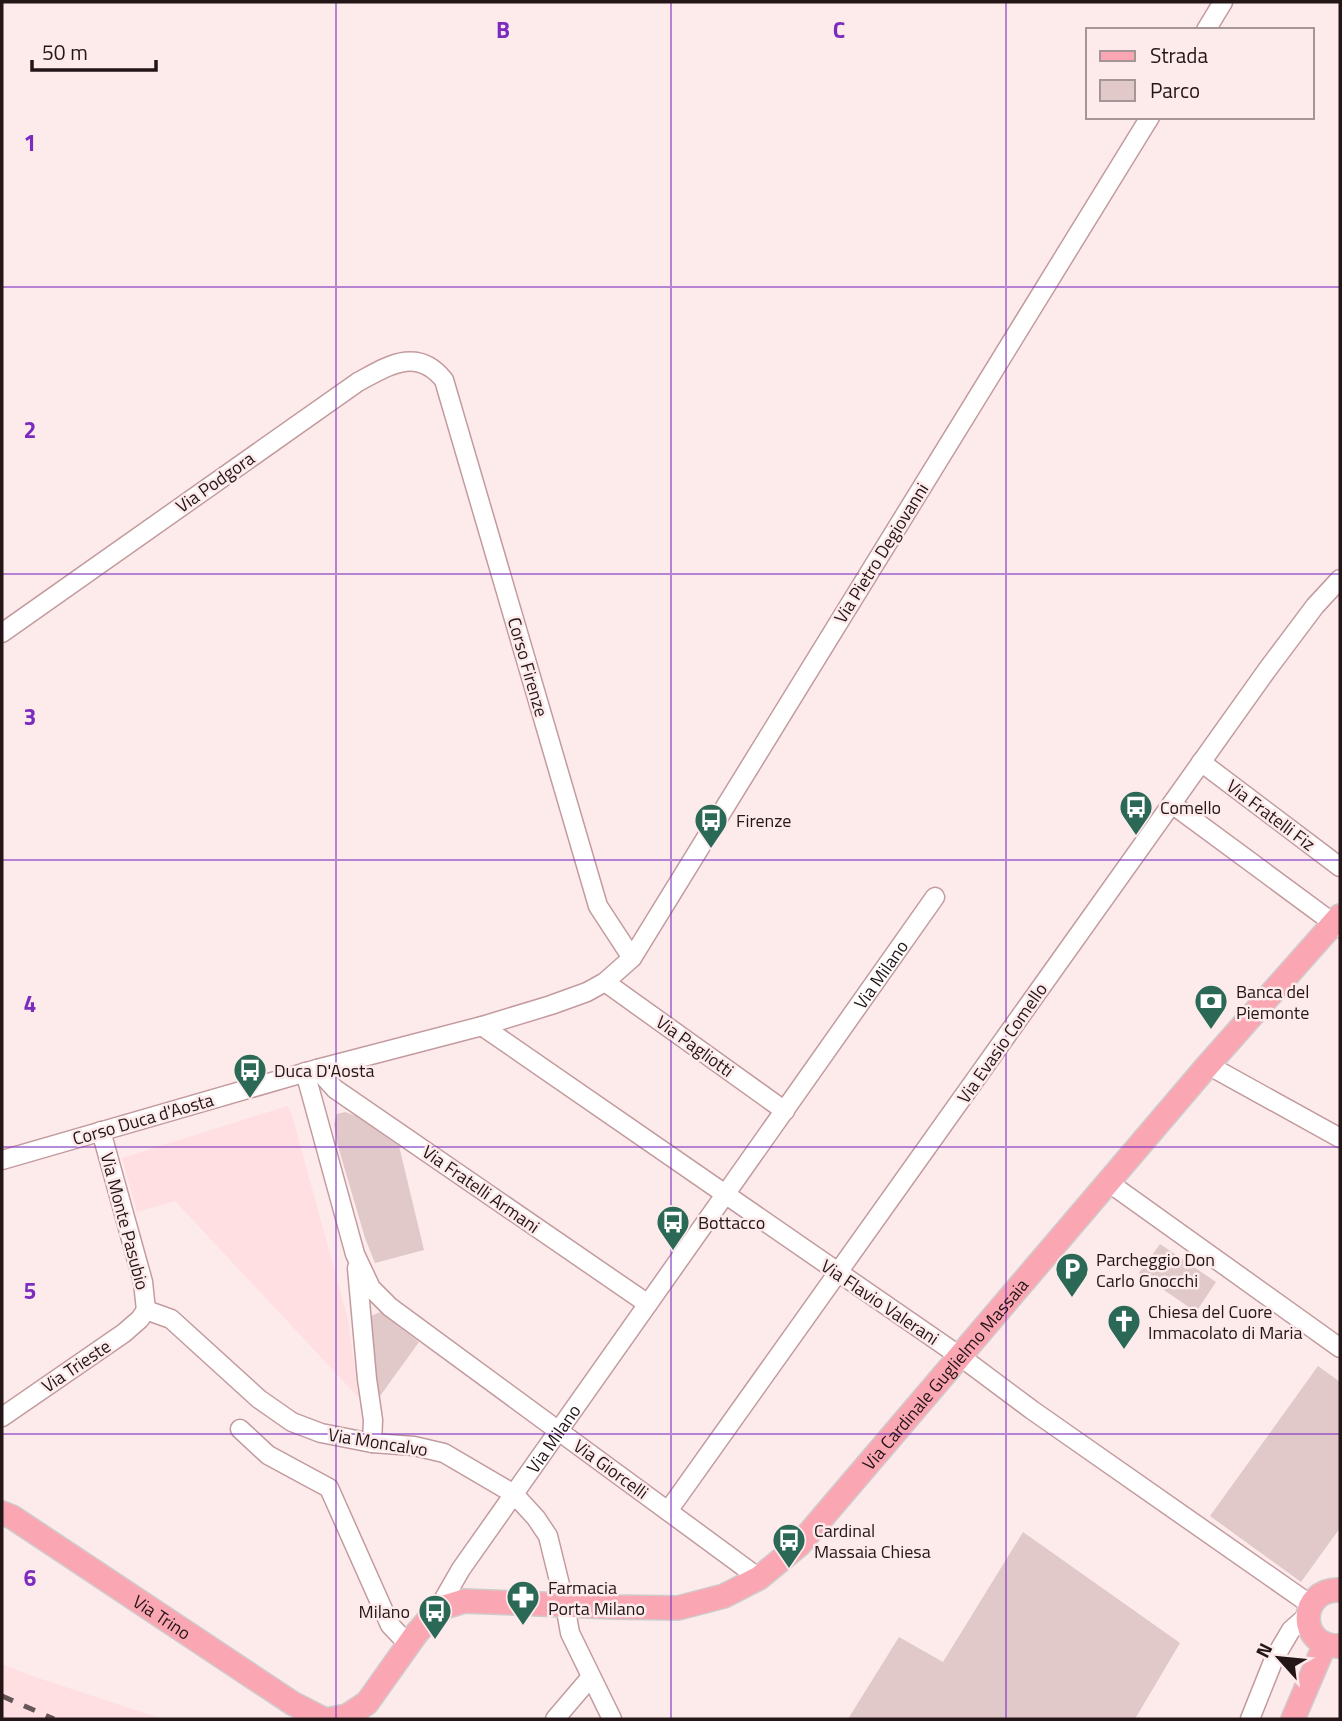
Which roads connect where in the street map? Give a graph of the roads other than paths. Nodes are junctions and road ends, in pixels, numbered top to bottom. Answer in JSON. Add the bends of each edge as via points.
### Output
{"nodes":[{"id":1,"x":1223,"y":2,"type":"edge"},
{"id":2,"x":1207,"y":28,"type":"edge"},
{"id":3,"x":1149,"y":119,"type":"edge"},
{"id":4,"x":437,"y":370,"type":"joint"},
{"id":5,"x":1340,"y":579,"type":"edge"},
{"id":6,"x":2,"y":633,"type":"edge"},
{"id":7,"x":1201,"y":762,"type":"junction"},
{"id":8,"x":1172,"y":804,"type":"junction"},
{"id":9,"x":1340,"y":867,"type":"edge"},
{"id":10,"x":935,"y":897,"type":"dead end"},
{"id":11,"x":1338,"y":922,"type":"edge"},
{"id":12,"x":632,"y":958,"type":"junction"},
{"id":13,"x":606,"y":982,"type":"junction"},
{"id":14,"x":482,"y":1026,"type":"junction"},
{"id":15,"x":1208,"y":1065,"type":"junction"},
{"id":16,"x":311,"y":1071,"type":"junction"},
{"id":17,"x":785,"y":1111,"type":"junction"},
{"id":18,"x":101,"y":1131,"type":"junction"},
{"id":19,"x":1340,"y":1138,"type":"edge"},
{"id":20,"x":2,"y":1160,"type":"edge"},
{"id":21,"x":1108,"y":1182,"type":"junction"},
{"id":22,"x":725,"y":1196,"type":"junction"},
{"id":23,"x":355,"y":1254,"type":"junction"},
{"id":24,"x":838,"y":1273,"type":"junction"},
{"id":25,"x":648,"y":1304,"type":"junction"},
{"id":26,"x":146,"y":1310,"type":"junction"},
{"id":27,"x":1340,"y":1348,"type":"edge"},
{"id":28,"x":961,"y":1357,"type":"junction"},
{"id":29,"x":2,"y":1417,"type":"edge"},
{"id":30,"x":240,"y":1429,"type":"dead end"},
{"id":31,"x":559,"y":1430,"type":"junction"},
{"id":32,"x":372,"y":1443,"type":"junction"},
{"id":33,"x":514,"y":1494,"type":"junction"},
{"id":34,"x":668,"y":1511,"type":"junction"},
{"id":35,"x":2,"y":1513,"type":"edge"},
{"id":36,"x":759,"y":1577,"type":"junction"},
{"id":37,"x":1326,"y":1595,"type":"edge"},
{"id":38,"x":565,"y":1605,"type":"junction"},
{"id":39,"x":438,"y":1609,"type":"junction"},
{"id":40,"x":409,"y":1645,"type":"junction"},
{"id":41,"x":1332,"y":1645,"type":"edge"},
{"id":42,"x":590,"y":1678,"type":"junction"},
{"id":43,"x":342,"y":1718,"type":"edge"},
{"id":44,"x":323,"y":1719,"type":"edge"},
{"id":45,"x":555,"y":1719,"type":"edge"},
{"id":46,"x":612,"y":1719,"type":"edge"},
{"id":47,"x":1250,"y":1719,"type":"edge"},
{"id":48,"x":1293,"y":1719,"type":"edge"}],
"edges":[{"from":1,"to":2,"type":"street"},
{"from":3,"to":12,"type":"street","name":"Via Pietro Degiovanni"},
{"from":4,"to":6,"type":"street","name":"Via Podgora","via":[[404,360],[358,382]]},
{"from":4,"to":12,"type":"street","name":"Corso Firenze","via":[[448,392],[598,906]]},
{"from":5,"to":7,"type":"street","name":"Via Evasio Comello","via":[[1315,606]]},
{"from":7,"to":8,"type":"street","name":"Via Evasio Comello"},
{"from":7,"to":9,"type":"street","name":"Via Fratelli Fiz"},
{"from":8,"to":11,"type":"street"},
{"from":8,"to":24,"type":"street","name":"Via Evasio Comello"},
{"from":10,"to":17,"type":"street","name":"Via Milano"},
{"from":11,"to":15,"type":"main road","name":"Via Cardinale Guglielmo Massaia"},
{"from":12,"to":13,"type":"street","name":"Via Pietro Degiovanni"},
{"from":13,"to":14,"type":"street","name":"Corso Duca d'Aosta"},
{"from":13,"to":17,"type":"street","name":"Via Pagliotti"},
{"from":14,"to":16,"type":"street","name":"Corso Duca d'Aosta"},
{"from":14,"to":22,"type":"street","name":"Via Flavio Valerani"},
{"from":15,"to":19,"type":"street"},
{"from":15,"to":21,"type":"main road","name":"Via Cardinale Guglielmo Massaia"},
{"from":16,"to":18,"type":"street","name":"Corso Duca d'Aosta"},
{"from":16,"to":23,"type":"street"},
{"from":16,"to":25,"type":"street","name":"Via Fratelli Armani"},
{"from":17,"to":22,"type":"street","name":"Via Milano"},
{"from":18,"to":20,"type":"street","name":"Corso Duca d'Aosta"},
{"from":18,"to":26,"type":"street","name":"Via Monte Pasubio","via":[[143,1282]]},
{"from":21,"to":27,"type":"street"},
{"from":21,"to":28,"type":"main road","name":"Via Cardinale Guglielmo Massaia"},
{"from":22,"to":24,"type":"street","name":"Via Flavio Valerani"},
{"from":22,"to":25,"type":"street","name":"Via Milano"},
{"from":23,"to":31,"type":"street","name":"Via Giorcelli","via":[[371,1288],[390,1307]]},
{"from":23,"to":32,"type":"street"},
{"from":24,"to":28,"type":"street","name":"Via Flavio Valerani"},
{"from":24,"to":34,"type":"street","name":"Via Evasio Comello"},
{"from":25,"to":31,"type":"street","name":"Via Milano"},
{"from":26,"to":29,"type":"street","name":"Via Trieste","via":[[124,1333]]},
{"from":26,"to":32,"type":"street","name":"Via Moncalvo","via":[[171,1319],[259,1399],[292,1422]]},
{"from":28,"to":36,"type":"main road","name":"Via Cardinale Guglielmo Massaia","via":[[799,1545]]},
{"from":28,"to":37,"type":"street","name":"Via Flavio Valerani","via":[[1032,1410]]},
{"from":30,"to":40,"type":"street","via":[[268,1455],[329,1488],[390,1625]]},
{"from":31,"to":33,"type":"street","name":"Via Milano"},
{"from":31,"to":34,"type":"street","name":"Via Giorcelli"},
{"from":32,"to":33,"type":"street","name":"Via Moncalvo","via":[[444,1452]]},
{"from":33,"to":38,"type":"street","name":"Via Moncalvo","via":[[548,1536]]},
{"from":33,"to":39,"type":"street","name":"Via Milano"},
{"from":34,"to":36,"type":"street","name":"Via Giorcelli"},
{"from":35,"to":44,"type":"main road","name":"Via Trino"},
{"from":36,"to":38,"type":"main road","name":"Via Cardinale Guglielmo Massaia","via":[[724,1596],[678,1608]]},
{"from":37,"to":41,"type":"main road","via":[[1309,1627],[1318,1640]]},
{"from":37,"to":47,"type":"street","via":[[1291,1630]]},
{"from":38,"to":39,"type":"main road","name":"Via Cardinale Guglielmo Massaia","via":[[464,1601]]},
{"from":38,"to":42,"type":"street","name":"Via Moncalvo","via":[[570,1633]]},
{"from":39,"to":40,"type":"main road","name":"Via Milano"},
{"from":40,"to":43,"type":"main road","name":"Via Milano","via":[[367,1703]]},
{"from":41,"to":48,"type":"main road","via":[[1310,1676]]},
{"from":42,"to":45,"type":"street"},
{"from":42,"to":46,"type":"street","name":"Via Moncalvo"}]}
